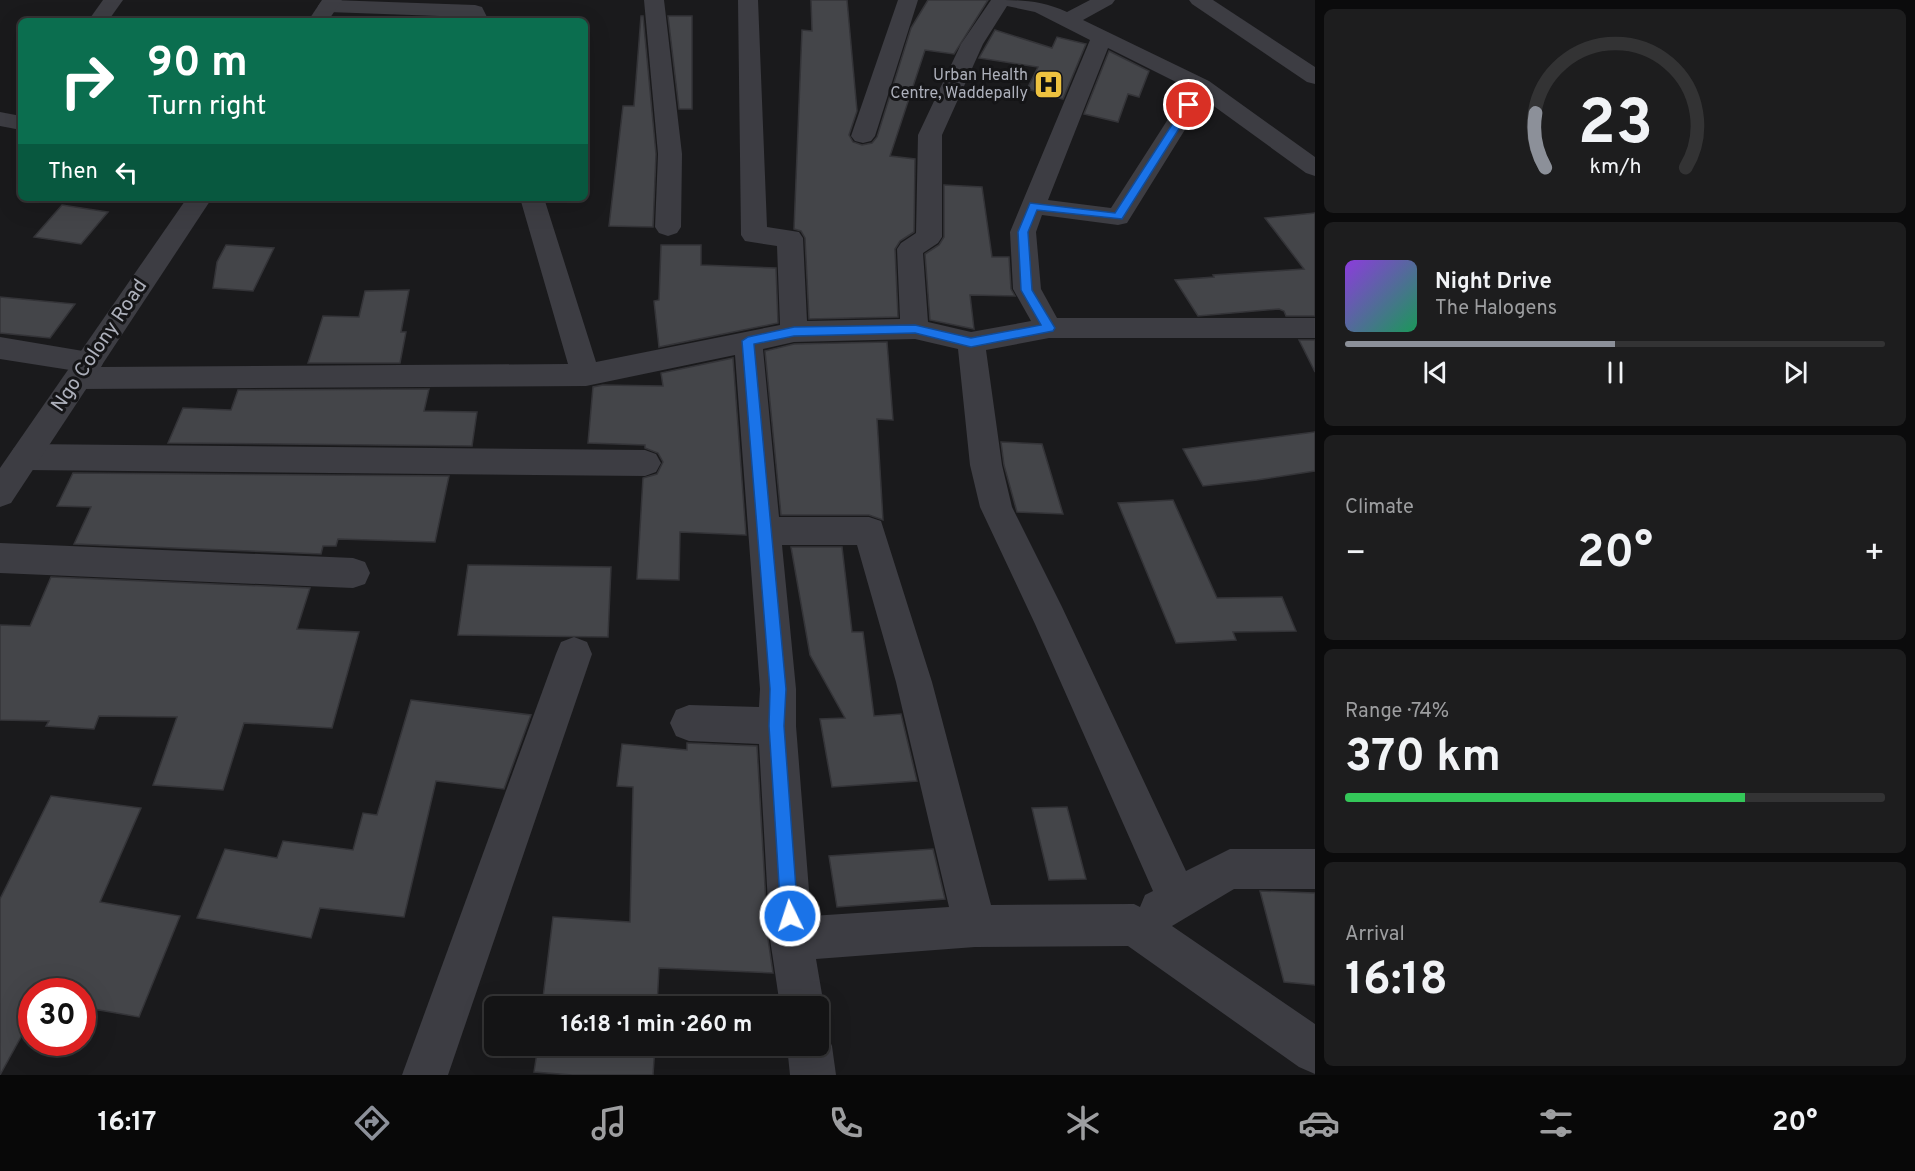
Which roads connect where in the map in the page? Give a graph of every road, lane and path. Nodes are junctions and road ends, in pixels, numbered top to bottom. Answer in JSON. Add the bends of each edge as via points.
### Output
{"nodes":[{"id":1,"x":113,"y":0,"type":"edge"},
{"id":2,"x":654,"y":0,"type":"edge"},
{"id":3,"x":748,"y":0,"type":"edge"},
{"id":4,"x":908,"y":0,"type":"edge"},
{"id":5,"x":1001,"y":0,"type":"edge"},
{"id":6,"x":1008,"y":0,"type":"edge"},
{"id":7,"x":1106,"y":0,"type":"edge"},
{"id":8,"x":1199,"y":0,"type":"edge"},
{"id":9,"x":326,"y":9,"type":"edge"},
{"id":10,"x":100,"y":18,"type":"edge"},
{"id":11,"x":478,"y":18,"type":"edge"},
{"id":12,"x":1067,"y":21,"type":"junction"},
{"id":13,"x":1101,"y":38,"type":"junction"},
{"id":14,"x":1315,"y":77,"type":"edge"},
{"id":15,"x":1201,"y":86,"type":"junction"},
{"id":16,"x":0,"y":119,"type":"edge"},
{"id":17,"x":18,"y":122,"type":"edge"},
{"id":18,"x":863,"y":136,"type":"dead end"},
{"id":19,"x":1310,"y":159,"type":"edge"},
{"id":20,"x":198,"y":201,"type":"edge"},
{"id":21,"x":533,"y":201,"type":"edge"},
{"id":22,"x":1033,"y":206,"type":"junction"},
{"id":23,"x":668,"y":227,"type":"dead end"},
{"id":24,"x":1049,"y":328,"type":"junction"},
{"id":25,"x":1315,"y":328,"type":"edge"},
{"id":26,"x":915,"y":329,"type":"junction"},
{"id":27,"x":794,"y":332,"type":"junction"},
{"id":28,"x":748,"y":341,"type":"junction"},
{"id":29,"x":971,"y":342,"type":"junction"},
{"id":30,"x":0,"y":348,"type":"edge"},
{"id":31,"x":85,"y":370,"type":"junction"},
{"id":32,"x":586,"y":375,"type":"junction"},
{"id":33,"x":25,"y":457,"type":"junction"},
{"id":34,"x":645,"y":463,"type":"dead end"},
{"id":35,"x":0,"y":494,"type":"edge"},
{"id":36,"x":765,"y":531,"type":"junction"},
{"id":37,"x":0,"y":558,"type":"edge"},
{"id":38,"x":353,"y":573,"type":"dead end"},
{"id":39,"x":574,"y":654,"type":"dead end"},
{"id":40,"x":689,"y":723,"type":"dead end"},
{"id":41,"x":777,"y":726,"type":"junction"},
{"id":42,"x":1315,"y":869,"type":"edge"},
{"id":43,"x":1178,"y":900,"type":"junction"},
{"id":44,"x":1134,"y":925,"type":"junction"},
{"id":45,"x":975,"y":926,"type":"junction"},
{"id":46,"x":791,"y":939,"type":"junction"},
{"id":47,"x":800,"y":996,"type":"edge"},
{"id":48,"x":1315,"y":1051,"type":"edge"},
{"id":49,"x":810,"y":1056,"type":"edge"},
{"id":50,"x":425,"y":1075,"type":"edge"},
{"id":51,"x":813,"y":1075,"type":"edge"}],
"edges":[{"from":1,"to":10,"type":"street"},
{"from":2,"to":23,"type":"street","via":[[670,154]]},
{"from":3,"to":27,"type":"street","via":[[747,81],[754,235],[790,238]]},
{"from":4,"to":18,"type":"street"},
{"from":5,"to":26,"type":"street","via":[[972,44],[930,135],[929,237],[910,249]]},
{"from":6,"to":12,"type":"street","via":[[1042,8]]},
{"from":7,"to":12,"type":"street"},
{"from":8,"to":14,"type":"street"},
{"from":9,"to":11,"type":"street","via":[[476,11]]},
{"from":12,"to":13,"type":"street"},
{"from":13,"to":15,"type":"street"},
{"from":13,"to":22,"type":"street"},
{"from":15,"to":19,"type":"street"},
{"from":15,"to":22,"type":"street","via":[[1118,217]]},
{"from":16,"to":17,"type":"street"},
{"from":20,"to":31,"type":"street","name":"Ngo Colony Road"},
{"from":21,"to":32,"type":"street"},
{"from":22,"to":24,"type":"street","via":[[1023,232],[1027,290]]},
{"from":24,"to":25,"type":"street"},
{"from":24,"to":29,"type":"street"},
{"from":26,"to":27,"type":"street"},
{"from":26,"to":29,"type":"street"},
{"from":27,"to":28,"type":"street"},
{"from":28,"to":32,"type":"street"},
{"from":28,"to":36,"type":"street"},
{"from":29,"to":43,"type":"street","via":[[986,465],[996,507]]},
{"from":30,"to":31,"type":"street"},
{"from":31,"to":32,"type":"street"},
{"from":31,"to":33,"type":"street","name":"Ngo Colony Road"},
{"from":33,"to":34,"type":"street"},
{"from":33,"to":35,"type":"street","name":"Ngo Colony Road"},
{"from":36,"to":41,"type":"street","via":[[778,689]]},
{"from":36,"to":45,"type":"street","via":[[869,531],[914,682]]},
{"from":37,"to":38,"type":"street"},
{"from":39,"to":50,"type":"street"},
{"from":40,"to":41,"type":"street"},
{"from":41,"to":46,"type":"street"},
{"from":42,"to":43,"type":"street","via":[[1230,869]]},
{"from":43,"to":44,"type":"street"},
{"from":44,"to":45,"type":"street"},
{"from":44,"to":48,"type":"street"},
{"from":45,"to":46,"type":"street"},
{"from":46,"to":47,"type":"street"},
{"from":49,"to":51,"type":"street"}]}
